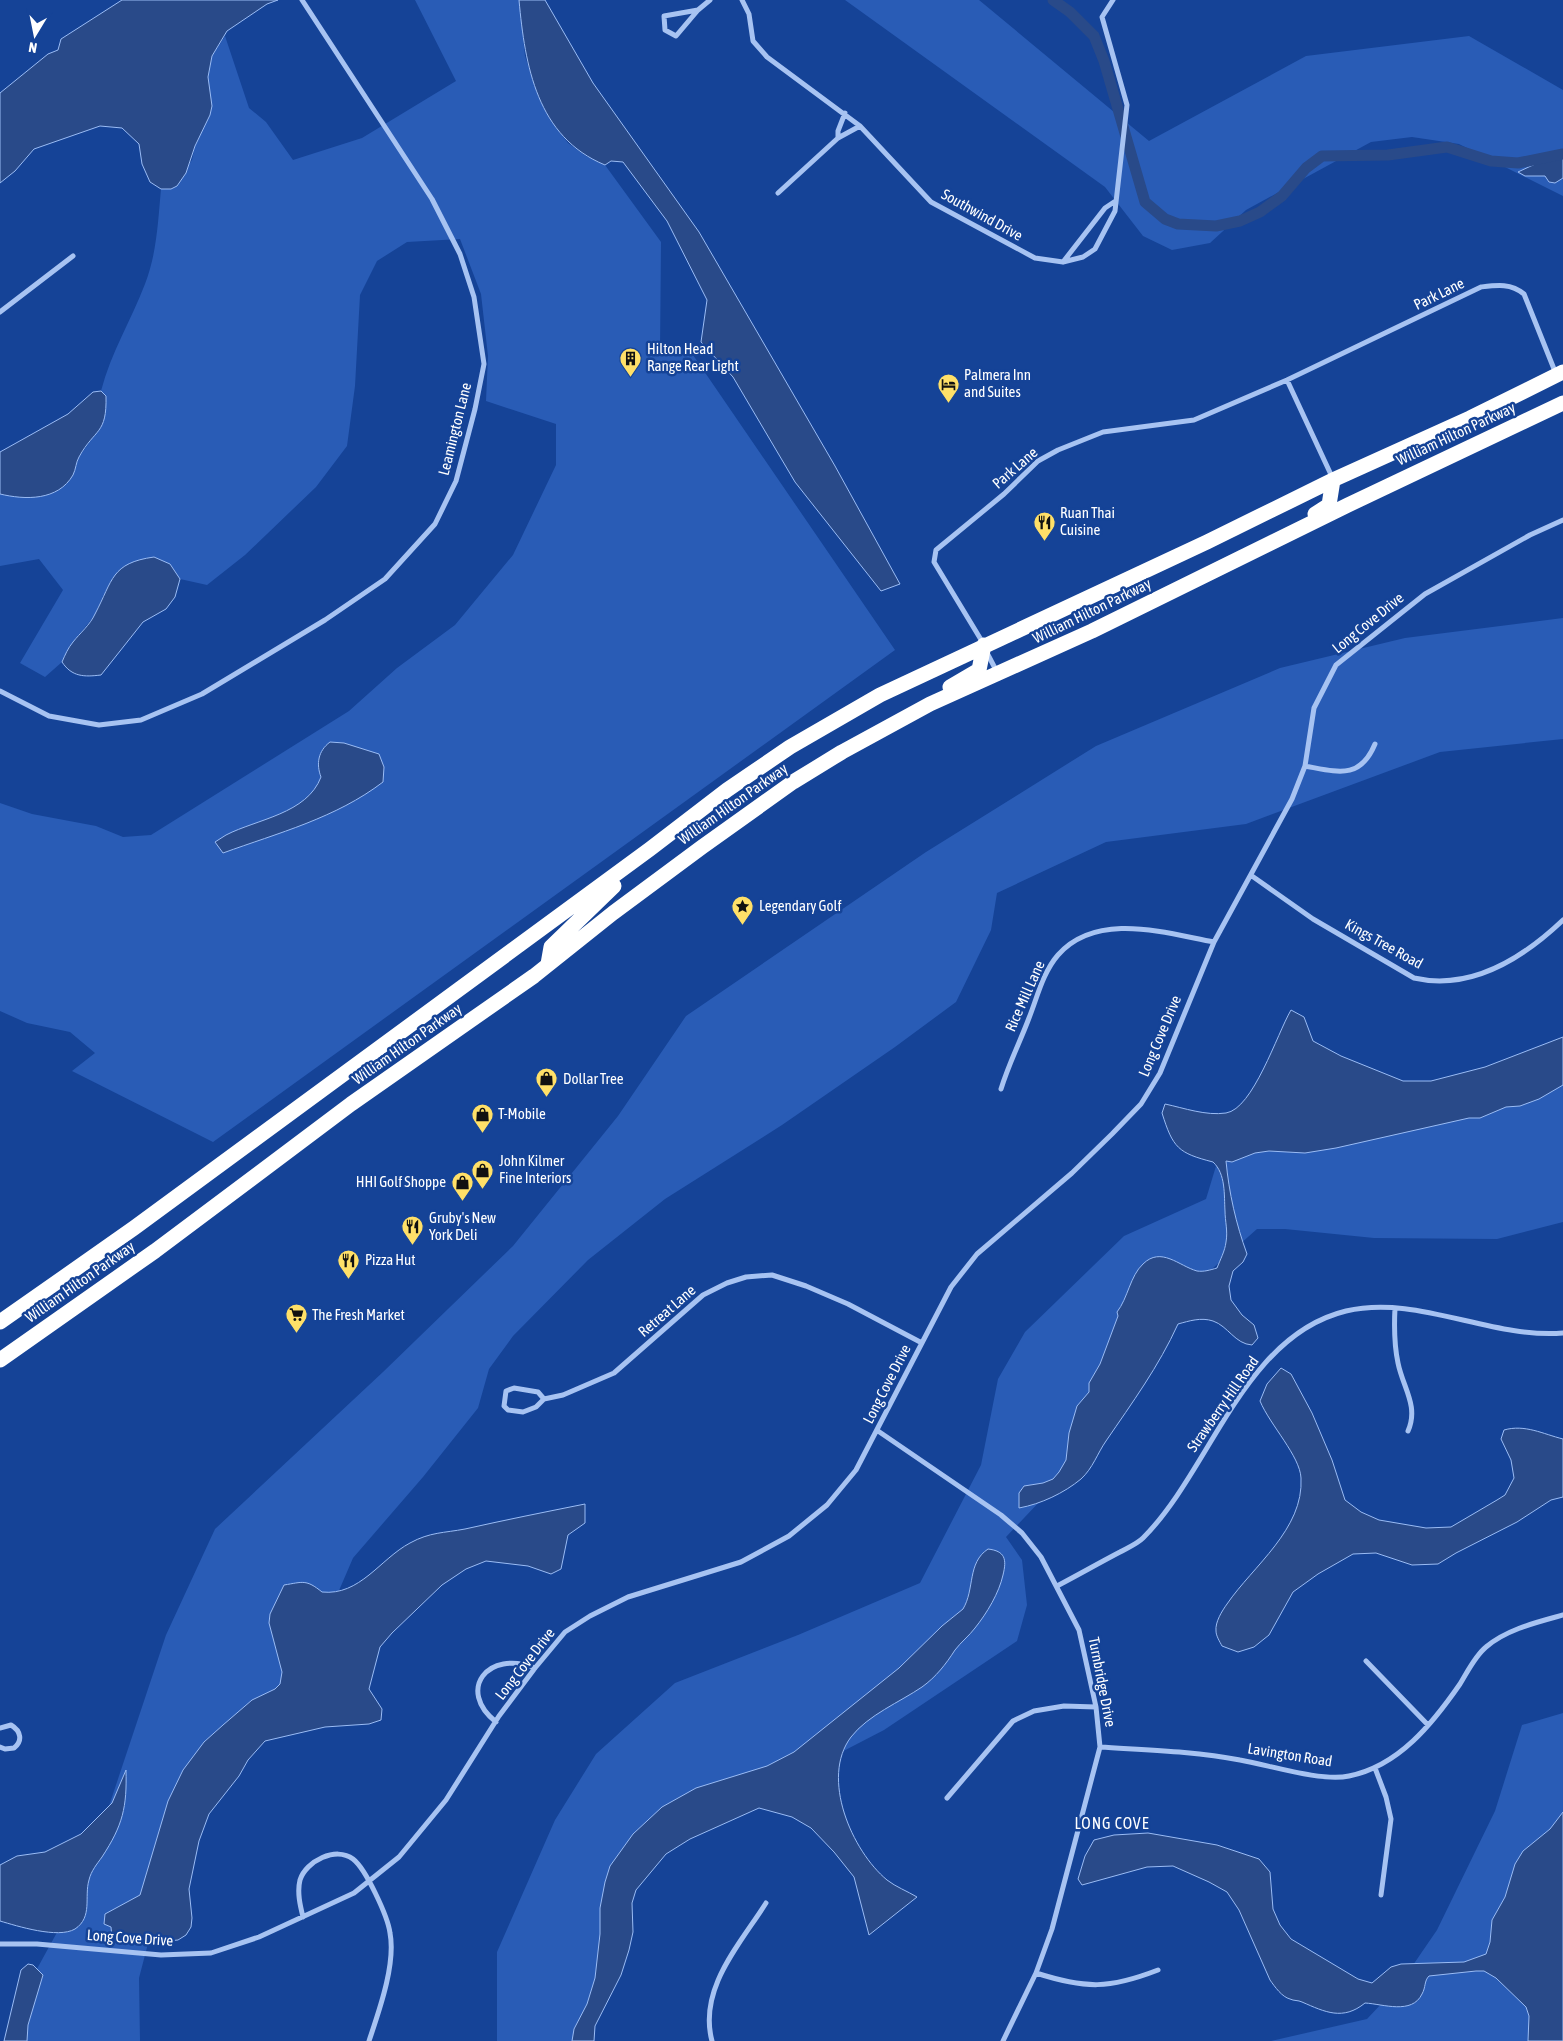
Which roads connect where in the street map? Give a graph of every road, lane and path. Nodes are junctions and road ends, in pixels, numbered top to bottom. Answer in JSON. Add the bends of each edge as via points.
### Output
{"nodes":[{"id":1,"x":302,"y":0,"type":"edge"},
{"id":2,"x":710,"y":0,"type":"edge"},
{"id":3,"x":742,"y":0,"type":"edge"},
{"id":4,"x":1113,"y":0,"type":"edge"},
{"id":5,"x":698,"y":10,"type":"junction"},
{"id":6,"x":845,"y":113,"type":"junction"},
{"id":7,"x":860,"y":126,"type":"junction"},
{"id":8,"x":838,"y":138,"type":"junction"},
{"id":9,"x":778,"y":192,"type":"dead end"},
{"id":10,"x":1114,"y":202,"type":"junction"},
{"id":11,"x":73,"y":256,"type":"dead end"},
{"id":12,"x":1063,"y":262,"type":"junction"},
{"id":13,"x":0,"y":312,"type":"edge"},
{"id":14,"x":1560,"y":373,"type":"edge"},
{"id":15,"x":1287,"y":380,"type":"junction"},
{"id":16,"x":1563,"y":403,"type":"edge"},
{"id":17,"x":1333,"y":480,"type":"junction"},
{"id":18,"x":1563,"y":520,"type":"edge"},
{"id":19,"x":1263,"y":546,"type":"junction"},
{"id":20,"x":984,"y":645,"type":"junction"},
{"id":21,"x":998,"y":675,"type":"junction"},
{"id":22,"x":0,"y":692,"type":"edge"},
{"id":23,"x":885,"y":728,"type":"junction"},
{"id":24,"x":1375,"y":744,"type":"dead end"},
{"id":25,"x":1305,"y":766,"type":"junction"},
{"id":26,"x":650,"y":849,"type":"junction"},
{"id":27,"x":1252,"y":876,"type":"junction"},
{"id":28,"x":1563,"y":920,"type":"edge"},
{"id":29,"x":1214,"y":942,"type":"junction"},
{"id":30,"x":548,"y":964,"type":"junction"},
{"id":31,"x":1001,"y":1089,"type":"dead end"},
{"id":32,"x":1395,"y":1308,"type":"junction"},
{"id":33,"x":0,"y":1322,"type":"edge"},
{"id":34,"x":1563,"y":1334,"type":"edge"},
{"id":35,"x":922,"y":1342,"type":"junction"},
{"id":36,"x":0,"y":1360,"type":"edge"},
{"id":37,"x":544,"y":1399,"type":"junction"},
{"id":38,"x":878,"y":1431,"type":"junction"},
{"id":39,"x":1408,"y":1431,"type":"dead end"},
{"id":40,"x":1057,"y":1586,"type":"junction"},
{"id":41,"x":1563,"y":1615,"type":"edge"},
{"id":42,"x":1366,"y":1661,"type":"dead end"},
{"id":43,"x":534,"y":1668,"type":"junction"},
{"id":44,"x":1096,"y":1706,"type":"junction"},
{"id":45,"x":496,"y":1722,"type":"junction"},
{"id":46,"x":1428,"y":1725,"type":"junction"},
{"id":47,"x":0,"y":1728,"type":"edge"},
{"id":48,"x":0,"y":1747,"type":"edge"},
{"id":49,"x":1100,"y":1747,"type":"junction"},
{"id":50,"x":1375,"y":1768,"type":"junction"},
{"id":51,"x":947,"y":1798,"type":"dead end"},
{"id":52,"x":368,"y":1882,"type":"junction"},
{"id":53,"x":1381,"y":1896,"type":"dead end"},
{"id":54,"x":766,"y":1903,"type":"dead end"},
{"id":55,"x":303,"y":1917,"type":"junction"},
{"id":56,"x":0,"y":1944,"type":"edge"},
{"id":57,"x":1158,"y":1970,"type":"dead end"},
{"id":58,"x":1036,"y":1974,"type":"junction"},
{"id":59,"x":369,"y":2041,"type":"edge"},
{"id":60,"x":712,"y":2041,"type":"edge"},
{"id":61,"x":1003,"y":2041,"type":"edge"}],
"edges":[{"from":1,"to":22,"type":"street","name":"Leamington Lane","via":[[432,199],[460,254],[474,297],[484,364],[456,481],[435,524],[385,579],[325,620],[202,694],[141,720],[99,725],[49,716]]},
{"from":2,"to":5,"type":"street"},
{"from":3,"to":6,"type":"street","name":"Southwind Drive","via":[[749,14],[752,41],[767,57]]},
{"from":4,"to":10,"type":"street","name":"Southwind Drive","via":[[1102,17],[1127,105]]},
{"from":5,"to":5,"type":"street","via":[[664,16],[665,30],[676,36]]},
{"from":6,"to":7,"type":"street","name":"Southwind Drive"},
{"from":6,"to":8,"type":"street"},
{"from":7,"to":8,"type":"street"},
{"from":7,"to":12,"type":"street","name":"Southwind Drive","via":[[931,202],[1035,258]]},
{"from":8,"to":9,"type":"street"},
{"from":10,"to":12,"type":"street"},
{"from":10,"to":12,"type":"street","name":"Southwind Drive","via":[[1115,212],[1095,249],[1082,258]]},
{"from":11,"to":13,"type":"street"},
{"from":14,"to":15,"type":"street","name":"Park Lane","via":[[1524,294],[1515,286],[1496,285],[1481,287]]},
{"from":14,"to":17,"type":"highway","name":"William Hilton Parkway"},
{"from":15,"to":17,"type":"street"},
{"from":15,"to":20,"type":"street","name":"Park Lane","via":[[1194,420],[1103,432],[1058,450],[1038,461],[1004,494],[936,550],[934,562]]},
{"from":16,"to":19,"type":"highway","name":"William Hilton Parkway"},
{"from":17,"to":19,"type":"highway","via":[[1329,505]]},
{"from":17,"to":20,"type":"highway","name":"William Hilton Parkway"},
{"from":18,"to":25,"type":"street","name":"Long Cove Drive","via":[[1425,594],[1336,665],[1314,708]]},
{"from":19,"to":21,"type":"highway","name":"William Hilton Parkway"},
{"from":20,"to":21,"type":"street","name":"Park Lane"},
{"from":20,"to":23,"type":"highway","via":[[979,670]]},
{"from":20,"to":26,"type":"highway","name":"William Hilton Parkway","via":[[834,720],[727,790]]},
{"from":21,"to":23,"type":"highway","name":"William Hilton Parkway","via":[[930,704]]},
{"from":23,"to":30,"type":"highway","name":"William Hilton Parkway","via":[[793,782]]},
{"from":24,"to":25,"type":"street","via":[[1369,758],[1360,767],[1347,772]]},
{"from":25,"to":27,"type":"street","name":"Long Cove Drive","via":[[1292,799]]},
{"from":26,"to":30,"type":"highway","via":[[551,947]]},
{"from":26,"to":33,"type":"highway","name":"William Hilton Parkway","via":[[134,1228]]},
{"from":27,"to":28,"type":"street","name":"Kings Tree Road","via":[[1313,919],[1414,978],[1428,981],[1450,981],[1485,974],[1530,947]]},
{"from":27,"to":29,"type":"street","name":"Long Cove Drive"},
{"from":29,"to":31,"type":"street","name":"Rice Mill Lane","via":[[1147,929],[1117,928],[1096,932],[1074,942],[1058,955],[1048,971],[1010,1059]]},
{"from":29,"to":35,"type":"street","name":"Long Cove Drive","via":[[1160,1073],[1141,1104],[1072,1173],[976,1254],[951,1288]]},
{"from":30,"to":36,"type":"highway","name":"William Hilton Parkway"},
{"from":32,"to":34,"type":"street","name":"Strawberry Hill Road","via":[[1520,1333]]},
{"from":32,"to":39,"type":"street","via":[[1394,1340],[1398,1365],[1412,1407],[1413,1420]]},
{"from":32,"to":40,"type":"street","name":"Strawberry Hill Road","via":[[1345,1312],[1315,1322],[1285,1343],[1257,1372],[1165,1512],[1142,1540]]},
{"from":35,"to":37,"type":"street","name":"Retreat Lane","via":[[806,1286],[772,1275],[746,1277],[703,1295],[614,1373],[564,1395]]},
{"from":35,"to":38,"type":"street","name":"Long Cove Drive"},
{"from":37,"to":37,"type":"street","name":"Retreat Lane","via":[[536,1407],[523,1412],[508,1410],[504,1406],[506,1391],[514,1388],[538,1392]]},
{"from":38,"to":40,"type":"street","name":"Turnbridge Drive","via":[[1022,1532]]},
{"from":38,"to":43,"type":"street","name":"Long Cove Drive","via":[[856,1470],[827,1505],[789,1536],[741,1562],[628,1597],[598,1612],[565,1632]]},
{"from":40,"to":44,"type":"street","name":"Turnbridge Drive","via":[[1079,1630]]},
{"from":41,"to":46,"type":"street","name":"Lavington Road","via":[[1504,1635],[1486,1647]]},
{"from":42,"to":46,"type":"street"},
{"from":43,"to":45,"type":"street","name":"Long Cove Drive"},
{"from":43,"to":45,"type":"street","via":[[509,1661],[495,1665],[482,1675],[478,1690],[480,1703],[485,1714]]},
{"from":44,"to":49,"type":"street","name":"Turnbridge Drive"},
{"from":44,"to":51,"type":"street","via":[[1064,1706],[1034,1711],[1013,1721]]},
{"from":45,"to":52,"type":"street","name":"Long Cove Drive","via":[[446,1800],[399,1857]]},
{"from":46,"to":50,"type":"street","name":"Lavington Road","via":[[1411,1744]]},
{"from":47,"to":48,"type":"street","via":[[11,1725],[19,1731],[20,1741],[10,1750]]},
{"from":49,"to":50,"type":"street","name":"Lavington Road","via":[[1172,1751],[1320,1775],[1347,1776]]},
{"from":49,"to":58,"type":"street","name":"Turnbridge Drive","via":[[1052,1928]]},
{"from":50,"to":53,"type":"street","via":[[1391,1819]]},
{"from":52,"to":55,"type":"street","name":"Long Cove Drive","via":[[354,1893]]},
{"from":52,"to":55,"type":"street","via":[[353,1859],[341,1854],[314,1861],[300,1881],[299,1900]]},
{"from":52,"to":59,"type":"street","via":[[385,1911],[391,1935],[390,1964]]},
{"from":54,"to":60,"type":"street","via":[[714,1986],[709,2031]]},
{"from":55,"to":56,"type":"street","name":"Long Cove Drive","via":[[259,1938],[211,1953],[161,1955],[37,1944]]},
{"from":57,"to":58,"type":"street","via":[[1112,1985],[1066,1982]]},
{"from":58,"to":61,"type":"street","name":"Turnbridge Drive"}]}
